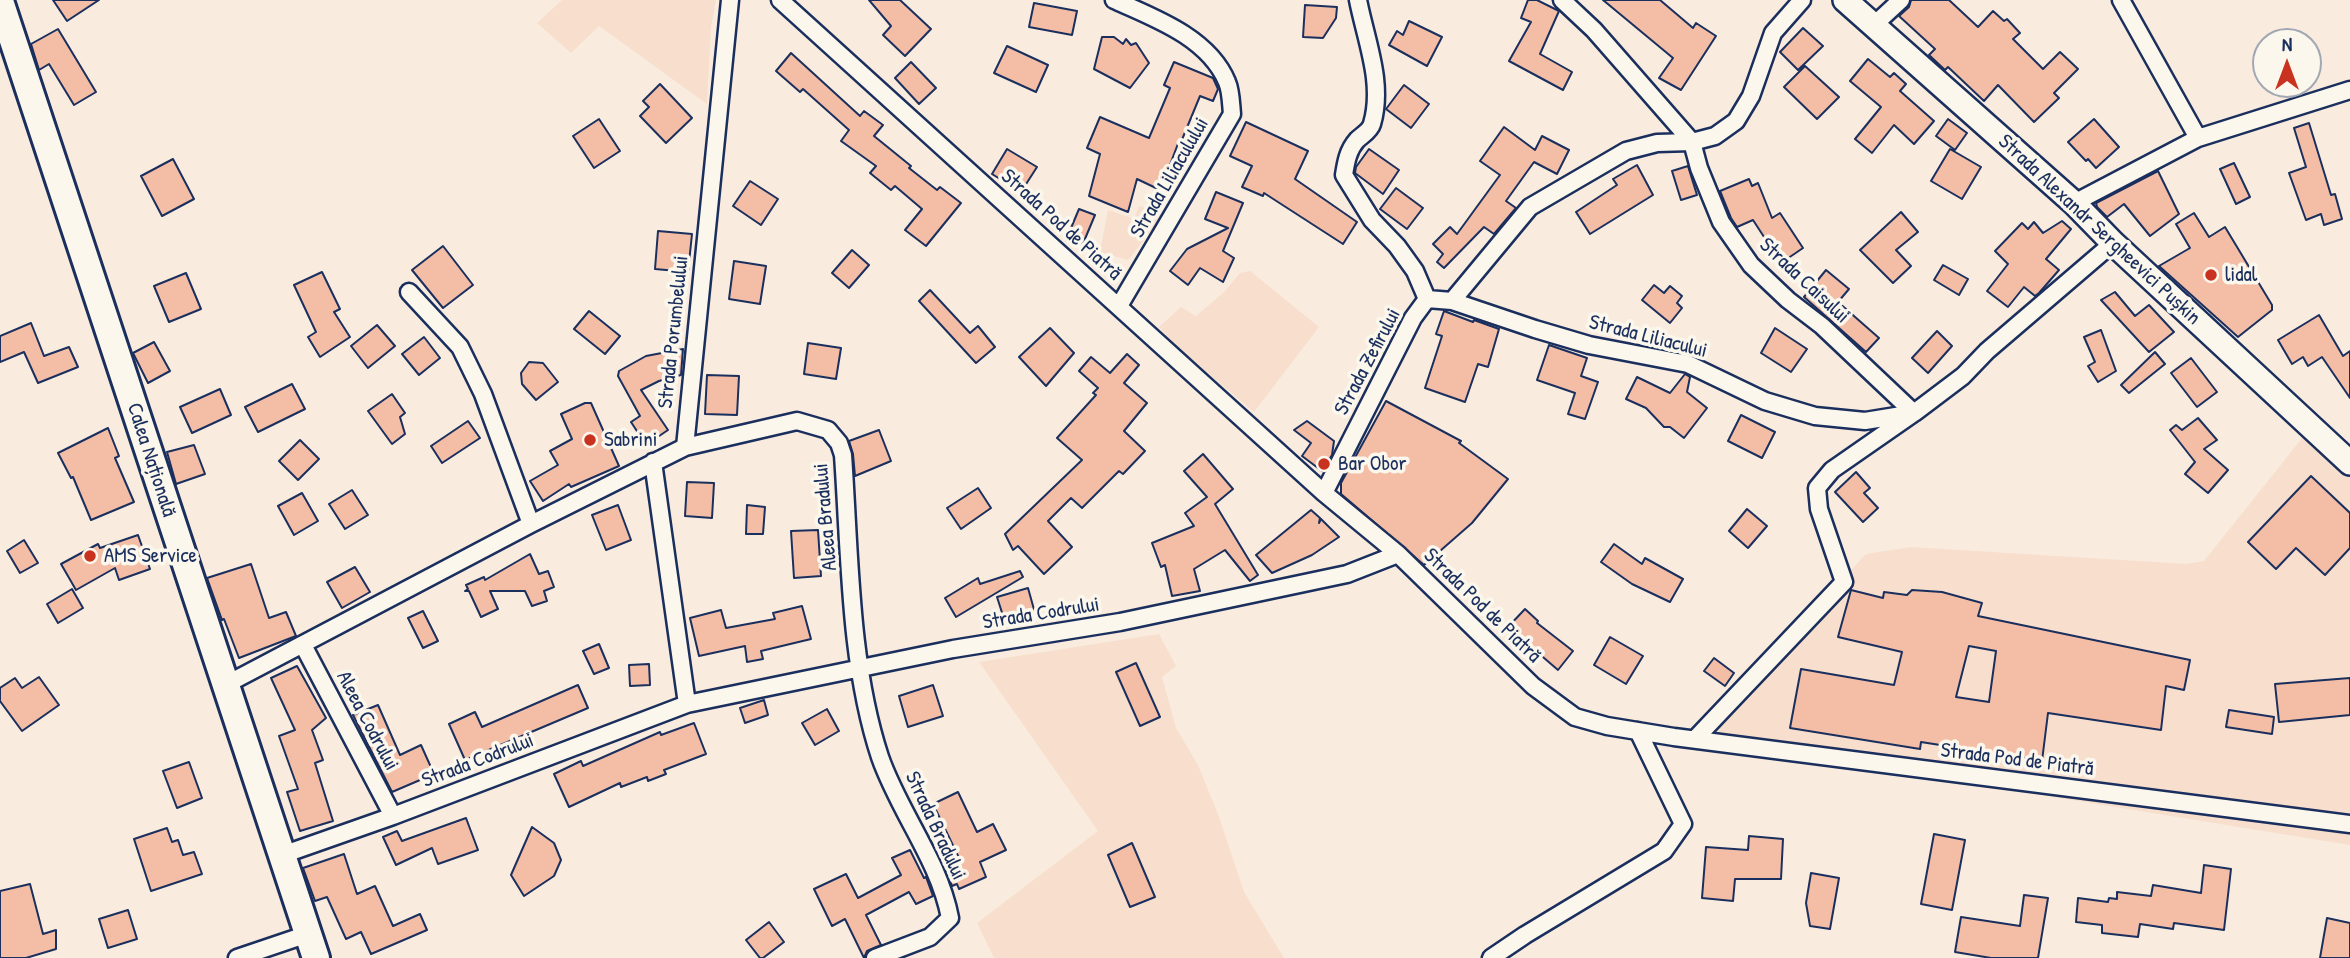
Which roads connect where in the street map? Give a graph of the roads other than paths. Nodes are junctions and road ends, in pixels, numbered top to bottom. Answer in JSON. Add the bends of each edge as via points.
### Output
{"nodes":[{"id":1,"x":730,"y":0,"type":"edge"},
{"id":2,"x":780,"y":0,"type":"edge"},
{"id":3,"x":1114,"y":0,"type":"edge"},
{"id":4,"x":1358,"y":0,"type":"edge"},
{"id":5,"x":1562,"y":0,"type":"edge"},
{"id":6,"x":1802,"y":0,"type":"edge"},
{"id":7,"x":1845,"y":0,"type":"edge"},
{"id":8,"x":1901,"y":0,"type":"edge"},
{"id":9,"x":2122,"y":0,"type":"edge"},
{"id":10,"x":0,"y":1,"type":"edge"},
{"id":11,"x":1874,"y":25,"type":"junction"},
{"id":12,"x":2350,"y":90,"type":"edge"},
{"id":13,"x":2199,"y":138,"type":"junction"},
{"id":14,"x":1692,"y":142,"type":"junction"},
{"id":15,"x":2074,"y":203,"type":"junction"},
{"id":16,"x":2113,"y":243,"type":"junction"},
{"id":17,"x":408,"y":292,"type":"dead end"},
{"id":18,"x":1427,"y":299,"type":"junction"},
{"id":19,"x":1452,"y":301,"type":"junction"},
{"id":20,"x":1119,"y":306,"type":"junction"},
{"id":21,"x":1914,"y":413,"type":"junction"},
{"id":22,"x":685,"y":447,"type":"junction"},
{"id":23,"x":653,"y":463,"type":"junction"},
{"id":24,"x":2350,"y":463,"type":"edge"},
{"id":25,"x":1324,"y":492,"type":"junction"},
{"id":26,"x":531,"y":524,"type":"junction"},
{"id":27,"x":1398,"y":554,"type":"junction"},
{"id":28,"x":303,"y":645,"type":"junction"},
{"id":29,"x":858,"y":669,"type":"junction"},
{"id":30,"x":227,"y":684,"type":"junction"},
{"id":31,"x":687,"y":704,"type":"junction"},
{"id":32,"x":1638,"y":731,"type":"junction"},
{"id":33,"x":1695,"y":739,"type":"junction"},
{"id":34,"x":393,"y":816,"type":"junction"},
{"id":35,"x":2350,"y":824,"type":"edge"},
{"id":36,"x":282,"y":855,"type":"junction"},
{"id":37,"x":312,"y":946,"type":"edge"},
{"id":38,"x":237,"y":958,"type":"edge"},
{"id":39,"x":875,"y":958,"type":"edge"},
{"id":40,"x":1491,"y":958,"type":"edge"}],
"edges":[{"from":1,"to":22,"type":"street","name":"Strada Porumbelului"},
{"from":2,"to":20,"type":"street","name":"Strada Pod de Piatră"},
{"from":3,"to":20,"type":"street","name":"Strada Liliaculului","via":[[1176,27],[1214,60],[1228,83],[1232,114]]},
{"from":4,"to":18,"type":"street","via":[[1375,69],[1374,112],[1371,128],[1347,156],[1344,175],[1372,220],[1415,271]]},
{"from":5,"to":14,"type":"street","name":"Strada Caisului"},
{"from":6,"to":14,"type":"street","via":[[1773,33],[1751,96],[1735,121],[1715,136]]},
{"from":7,"to":11,"type":"street","name":"Strada Alexandr Sergheevici Pușkin"},
{"from":8,"to":11,"type":"street"},
{"from":9,"to":13,"type":"street"},
{"from":10,"to":30,"type":"main road","name":"Calea Națională"},
{"from":11,"to":15,"type":"street","name":"Strada Alexandr Sergheevici Pușkin"},
{"from":12,"to":13,"type":"street"},
{"from":13,"to":15,"type":"street"},
{"from":14,"to":19,"type":"street","via":[[1657,143],[1626,151],[1530,207]]},
{"from":14,"to":21,"type":"street","name":"Strada Caisului","via":[[1721,222],[1751,265]]},
{"from":15,"to":16,"type":"street","name":"Strada Alexandr Sergheevici Pușkin"},
{"from":16,"to":21,"type":"street","name":"Strada Liliacului","via":[[1963,376]]},
{"from":16,"to":24,"type":"street","name":"Strada Alexandr Sergheevici Pușkin"},
{"from":17,"to":26,"type":"street","via":[[460,347],[483,394]]},
{"from":18,"to":19,"type":"street","name":"Strada Zefirului"},
{"from":18,"to":25,"type":"street","name":"Strada Zefirului","via":[[1412,318]]},
{"from":19,"to":21,"type":"street","name":"Strada Liliacului","via":[[1589,345],[1688,364],[1765,401],[1815,416],[1865,421]]},
{"from":20,"to":25,"type":"street","name":"Strada Pod de Piatră"},
{"from":21,"to":33,"type":"street","name":"Strada Liliacului","via":[[1832,470],[1817,488],[1819,509],[1844,582]]},
{"from":22,"to":23,"type":"street"},
{"from":22,"to":29,"type":"street","name":"Aleea Bradului","via":[[797,421],[828,430],[839,443]]},
{"from":23,"to":26,"type":"street"},
{"from":23,"to":31,"type":"street"},
{"from":25,"to":27,"type":"street","name":"Strada Pod de Piatră"},
{"from":26,"to":28,"type":"street"},
{"from":27,"to":29,"type":"street","name":"Strada Codrului","via":[[1347,575]]},
{"from":27,"to":32,"type":"street","name":"Strada Pod de Piatră","via":[[1544,694],[1576,717]]},
{"from":28,"to":30,"type":"street"},
{"from":28,"to":34,"type":"street","name":"Aleea Codrului"},
{"from":29,"to":31,"type":"street","name":"Strada Codrului"},
{"from":29,"to":39,"type":"street","name":"Strada Bradului","via":[[880,757],[943,889],[950,918],[930,937]]},
{"from":30,"to":36,"type":"main road","name":"Calea Națională"},
{"from":31,"to":34,"type":"street","name":"Strada Codrului"},
{"from":32,"to":33,"type":"street","name":"Strada Pod de Piatră"},
{"from":32,"to":40,"type":"street","via":[[1683,824],[1664,851]]},
{"from":33,"to":35,"type":"street","name":"Strada Pod de Piatră"},
{"from":34,"to":36,"type":"street","name":"Strada Codrului"},
{"from":36,"to":37,"type":"main road","name":"Calea Națională"},
{"from":37,"to":38,"type":"street"}]}
